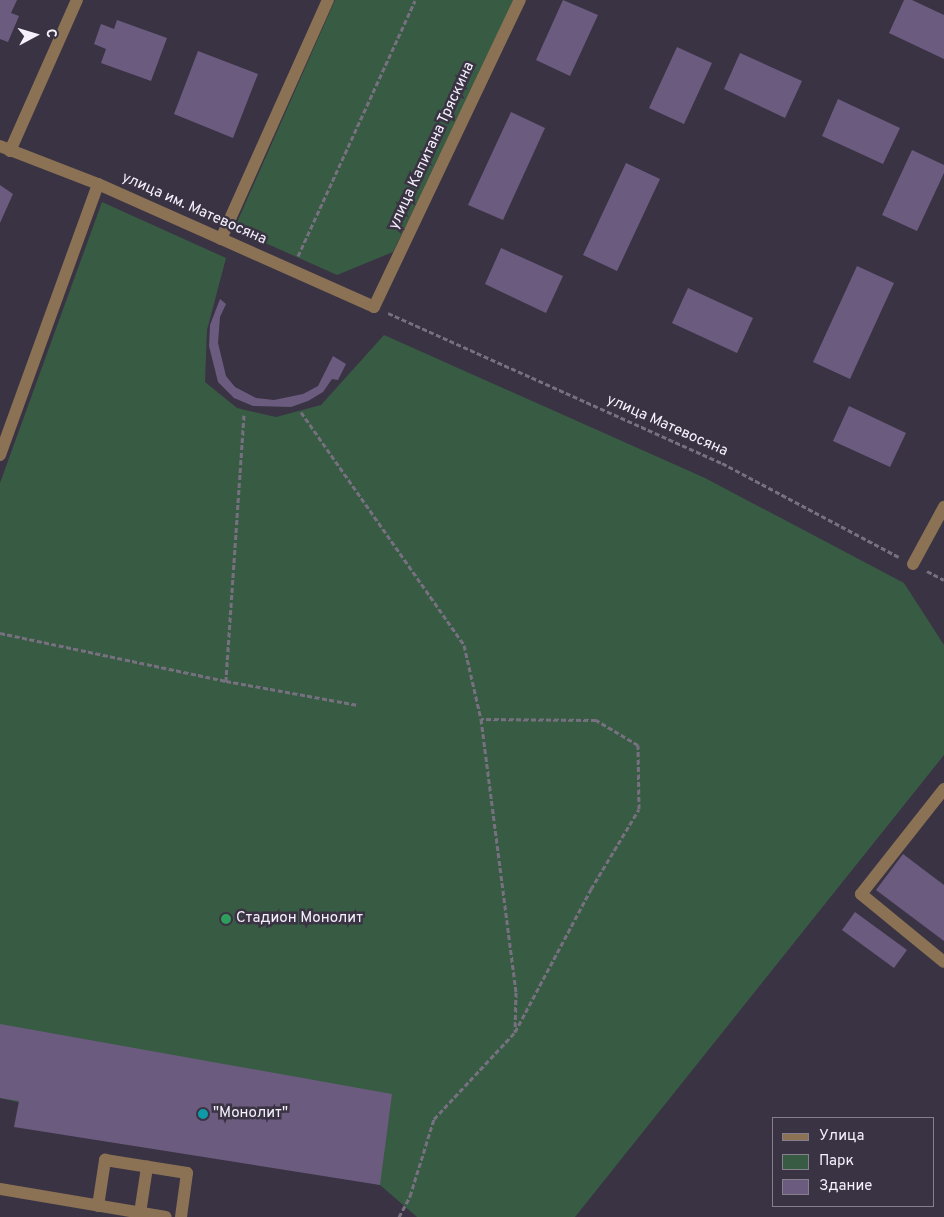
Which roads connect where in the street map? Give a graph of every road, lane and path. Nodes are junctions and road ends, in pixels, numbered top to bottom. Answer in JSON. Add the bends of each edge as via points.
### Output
{"nodes":[{"id":1,"x":77,"y":0,"type":"edge"},
{"id":2,"x":328,"y":0,"type":"edge"},
{"id":3,"x":415,"y":0,"type":"edge"},
{"id":4,"x":520,"y":0,"type":"edge"},
{"id":5,"x":5,"y":148,"type":"edge"},
{"id":6,"x":98,"y":184,"type":"junction"},
{"id":7,"x":220,"y":239,"type":"junction"},
{"id":8,"x":292,"y":270,"type":"junction"},
{"id":9,"x":374,"y":307,"type":"junction"},
{"id":10,"x":300,"y":412,"type":"dead end"},
{"id":11,"x":244,"y":415,"type":"dead end"},
{"id":12,"x":0,"y":455,"type":"edge"},
{"id":13,"x":944,"y":507,"type":"edge"},
{"id":14,"x":913,"y":564,"type":"junction"},
{"id":15,"x":944,"y":580,"type":"edge"},
{"id":16,"x":0,"y":633,"type":"edge"},
{"id":17,"x":226,"y":681,"type":"junction"},
{"id":18,"x":358,"y":705,"type":"dead end"},
{"id":19,"x":481,"y":719,"type":"junction"},
{"id":20,"x":944,"y":788,"type":"edge"},
{"id":21,"x":944,"y":962,"type":"edge"},
{"id":22,"x":516,"y":1032,"type":"junction"},
{"id":23,"x":147,"y":1167,"type":"junction"},
{"id":24,"x":0,"y":1190,"type":"edge"},
{"id":25,"x":98,"y":1206,"type":"junction"},
{"id":26,"x":140,"y":1213,"type":"junction"},
{"id":27,"x":166,"y":1217,"type":"edge"},
{"id":28,"x":181,"y":1217,"type":"edge"},
{"id":29,"x":399,"y":1217,"type":"edge"}],
"edges":[{"from":1,"to":5,"type":"street"},
{"from":2,"to":7,"type":"street"},
{"from":3,"to":8,"type":"path"},
{"from":4,"to":9,"type":"street","name":"улица Капитана Тряскина"},
{"from":5,"to":6,"type":"street","name":"улица им. Матевосяна"},
{"from":6,"to":7,"type":"street","name":"улица им. Матевосяна"},
{"from":6,"to":12,"type":"street"},
{"from":7,"to":8,"type":"street","name":"улица им. Матевосяна"},
{"from":8,"to":9,"type":"street","name":"улица им. Матевосяна"},
{"from":9,"to":14,"type":"path","name":"улица Матевосяна","via":[[722,463]]},
{"from":10,"to":19,"type":"path","via":[[464,645]]},
{"from":11,"to":17,"type":"path"},
{"from":13,"to":14,"type":"street"},
{"from":14,"to":15,"type":"path","name":"улица Матевосяна"},
{"from":16,"to":17,"type":"path"},
{"from":17,"to":18,"type":"path"},
{"from":19,"to":22,"type":"path","via":[[516,992]]},
{"from":19,"to":22,"type":"path","via":[[596,720],[638,744],[639,809],[591,889]]},
{"from":20,"to":21,"type":"street","via":[[861,894]]},
{"from":22,"to":29,"type":"path","via":[[434,1119],[410,1196]]},
{"from":23,"to":25,"type":"street","via":[[105,1160]]},
{"from":23,"to":26,"type":"street"},
{"from":23,"to":28,"type":"street","via":[[187,1173]]},
{"from":24,"to":25,"type":"street"},
{"from":25,"to":26,"type":"street"},
{"from":26,"to":27,"type":"street"}]}
